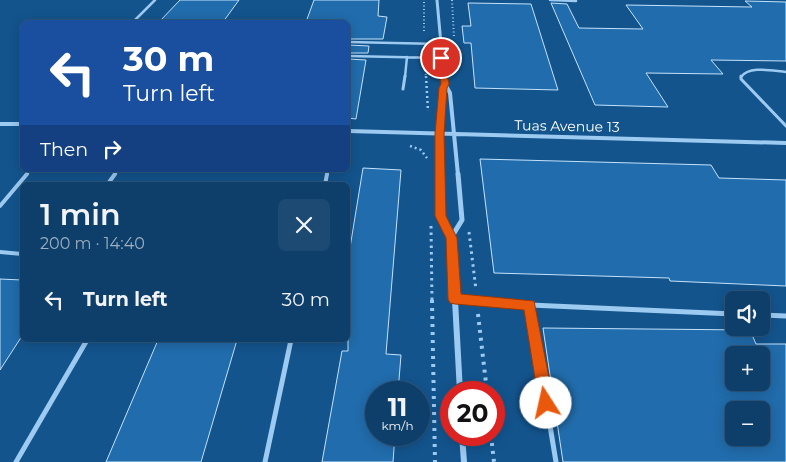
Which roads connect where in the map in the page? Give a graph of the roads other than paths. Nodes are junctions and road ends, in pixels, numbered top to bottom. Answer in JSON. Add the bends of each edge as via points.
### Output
{"nodes":[{"id":1,"x":154,"y":0,"type":"edge"},
{"id":2,"x":438,"y":0,"type":"edge"},
{"id":3,"x":550,"y":0,"type":"edge"},
{"id":4,"x":576,"y":1,"type":"edge"},
{"id":5,"x":135,"y":20,"type":"edge"},
{"id":6,"x":350,"y":42,"type":"edge"},
{"id":7,"x":440,"y":44,"type":"junction"},
{"id":8,"x":350,"y":56,"type":"edge"},
{"id":9,"x":407,"y":57,"type":"junction"},
{"id":10,"x":441,"y":58,"type":"junction"},
{"id":11,"x":786,"y":72,"type":"edge"},
{"id":12,"x":445,"y":84,"type":"junction"},
{"id":13,"x":403,"y":89,"type":"dead end"},
{"id":14,"x":0,"y":124,"type":"edge"},
{"id":15,"x":20,"y":124,"type":"edge"},
{"id":16,"x":786,"y":126,"type":"edge"},
{"id":17,"x":350,"y":132,"type":"edge"},
{"id":18,"x":440,"y":134,"type":"junction"},
{"id":19,"x":452,"y":134,"type":"junction"},
{"id":20,"x":786,"y":143,"type":"edge"},
{"id":21,"x":28,"y":172,"type":"edge"},
{"id":22,"x":20,"y":182,"type":"edge"},
{"id":23,"x":20,"y":182,"type":"edge"},
{"id":24,"x":0,"y":206,"type":"edge"},
{"id":25,"x":451,"y":238,"type":"junction"},
{"id":26,"x":0,"y":252,"type":"edge"},
{"id":27,"x":20,"y":254,"type":"edge"},
{"id":28,"x":455,"y":299,"type":"junction"},
{"id":29,"x":530,"y":305,"type":"junction"},
{"id":30,"x":725,"y":314,"type":"edge"},
{"id":31,"x":770,"y":315,"type":"edge"},
{"id":32,"x":786,"y":316,"type":"edge"},
{"id":33,"x":86,"y":342,"type":"edge"},
{"id":34,"x":291,"y":342,"type":"edge"},
{"id":35,"x":459,"y":381,"type":"edge"},
{"id":36,"x":463,"y":446,"type":"edge"},
{"id":37,"x":16,"y":462,"type":"edge"},
{"id":38,"x":265,"y":462,"type":"edge"},
{"id":39,"x":464,"y":462,"type":"edge"},
{"id":40,"x":556,"y":462,"type":"edge"}],
"edges":[{"from":1,"to":5,"type":"lane"},
{"from":2,"to":7,"type":"street"},
{"from":3,"to":4,"type":"lane"},
{"from":6,"to":7,"type":"lane"},
{"from":7,"to":10,"type":"street"},
{"from":8,"to":9,"type":"lane"},
{"from":9,"to":10,"type":"lane"},
{"from":9,"to":13,"type":"lane"},
{"from":10,"to":12,"type":"street"},
{"from":11,"to":16,"type":"lane","via":[[745,72],[741,79]]},
{"from":12,"to":18,"type":"street"},
{"from":12,"to":19,"type":"street","via":[[450,92]]},
{"from":14,"to":15,"type":"street"},
{"from":17,"to":18,"type":"street","name":"Tuas Avenue 13"},
{"from":18,"to":19,"type":"street","name":"Tuas Avenue 13"},
{"from":18,"to":25,"type":"street","via":[[441,216]]},
{"from":19,"to":20,"type":"street","name":"Tuas Avenue 13"},
{"from":19,"to":25,"type":"street","via":[[462,220]]},
{"from":21,"to":22,"type":"lane"},
{"from":23,"to":24,"type":"lane"},
{"from":25,"to":28,"type":"street"},
{"from":26,"to":27,"type":"lane"},
{"from":28,"to":29,"type":"lane"},
{"from":28,"to":35,"type":"street"},
{"from":29,"to":30,"type":"lane"},
{"from":29,"to":40,"type":"lane"},
{"from":31,"to":32,"type":"lane"},
{"from":33,"to":37,"type":"lane"},
{"from":34,"to":38,"type":"lane"},
{"from":36,"to":39,"type":"street"}]}
